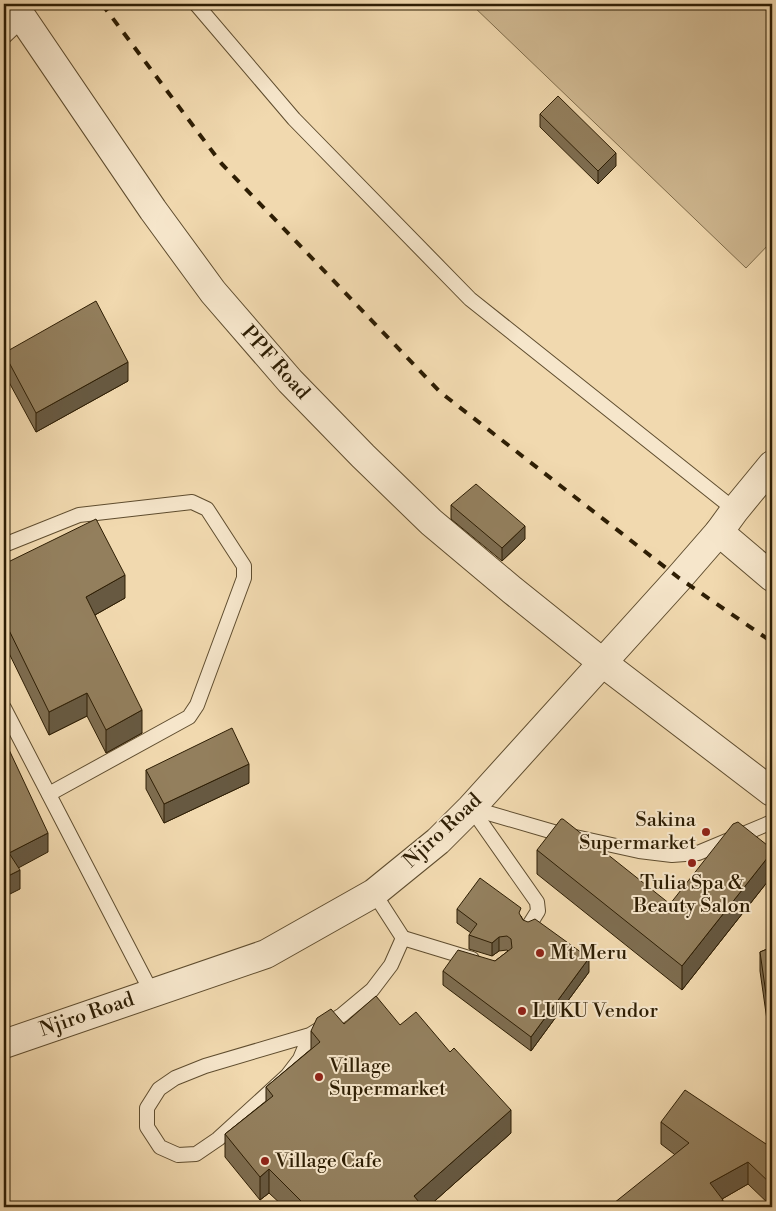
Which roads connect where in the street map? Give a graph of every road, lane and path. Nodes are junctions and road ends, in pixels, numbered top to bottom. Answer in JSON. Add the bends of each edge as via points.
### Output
{"nodes":[{"id":1,"x":196,"y":4,"type":"edge"},
{"id":2,"x":13,"y":20,"type":"edge"},
{"id":3,"x":772,"y":465,"type":"edge"},
{"id":4,"x":735,"y":510,"type":"junction"},
{"id":5,"x":719,"y":532,"type":"junction"},
{"id":6,"x":4,"y":545,"type":"edge"},
{"id":7,"x":772,"y":577,"type":"edge"},
{"id":8,"x":603,"y":663,"type":"junction"},
{"id":9,"x":4,"y":708,"type":"edge"},
{"id":10,"x":772,"y":792,"type":"edge"},
{"id":11,"x":49,"y":794,"type":"junction"},
{"id":12,"x":471,"y":808,"type":"junction"},
{"id":13,"x":772,"y":822,"type":"edge"},
{"id":14,"x":374,"y":893,"type":"junction"},
{"id":15,"x":528,"y":927,"type":"edge"},
{"id":16,"x":403,"y":938,"type":"junction"},
{"id":17,"x":485,"y":963,"type":"edge"},
{"id":18,"x":152,"y":993,"type":"junction"},
{"id":19,"x":310,"y":1035,"type":"junction"},
{"id":20,"x":4,"y":1044,"type":"edge"}],
"edges":[{"from":1,"to":4,"type":"lane","via":[[294,119],[470,299]]},
{"from":2,"to":8,"type":"street","name":"PPF Road","via":[[202,277],[290,381],[431,522]]},
{"from":3,"to":4,"type":"street","name":"Njiro Road"},
{"from":4,"to":5,"type":"street","name":"Njiro Road"},
{"from":5,"to":7,"type":"street"},
{"from":5,"to":8,"type":"street","name":"Njiro Road"},
{"from":6,"to":11,"type":"lane","via":[[78,515],[192,502],[207,509],[244,566],[244,578],[197,705],[188,717]]},
{"from":8,"to":10,"type":"street","name":"PPF Road"},
{"from":8,"to":12,"type":"street","name":"Njiro Road"},
{"from":9,"to":11,"type":"lane"},
{"from":11,"to":18,"type":"lane"},
{"from":12,"to":13,"type":"lane","via":[[558,833],[672,855],[698,853]]},
{"from":12,"to":14,"type":"street","name":"Njiro Road"},
{"from":12,"to":15,"type":"lane","via":[[537,902],[538,910]]},
{"from":14,"to":16,"type":"lane"},
{"from":14,"to":18,"type":"street","name":"Njiro Road","via":[[266,954]]},
{"from":16,"to":17,"type":"lane"},
{"from":16,"to":19,"type":"lane","via":[[391,965],[372,990],[342,1015]]},
{"from":18,"to":20,"type":"street","name":"Njiro Road"},
{"from":19,"to":19,"type":"lane","via":[[205,1066],[175,1078],[159,1089],[147,1108],[147,1127],[160,1147],[178,1155],[196,1154],[218,1139],[288,1076],[300,1059]]}]}
